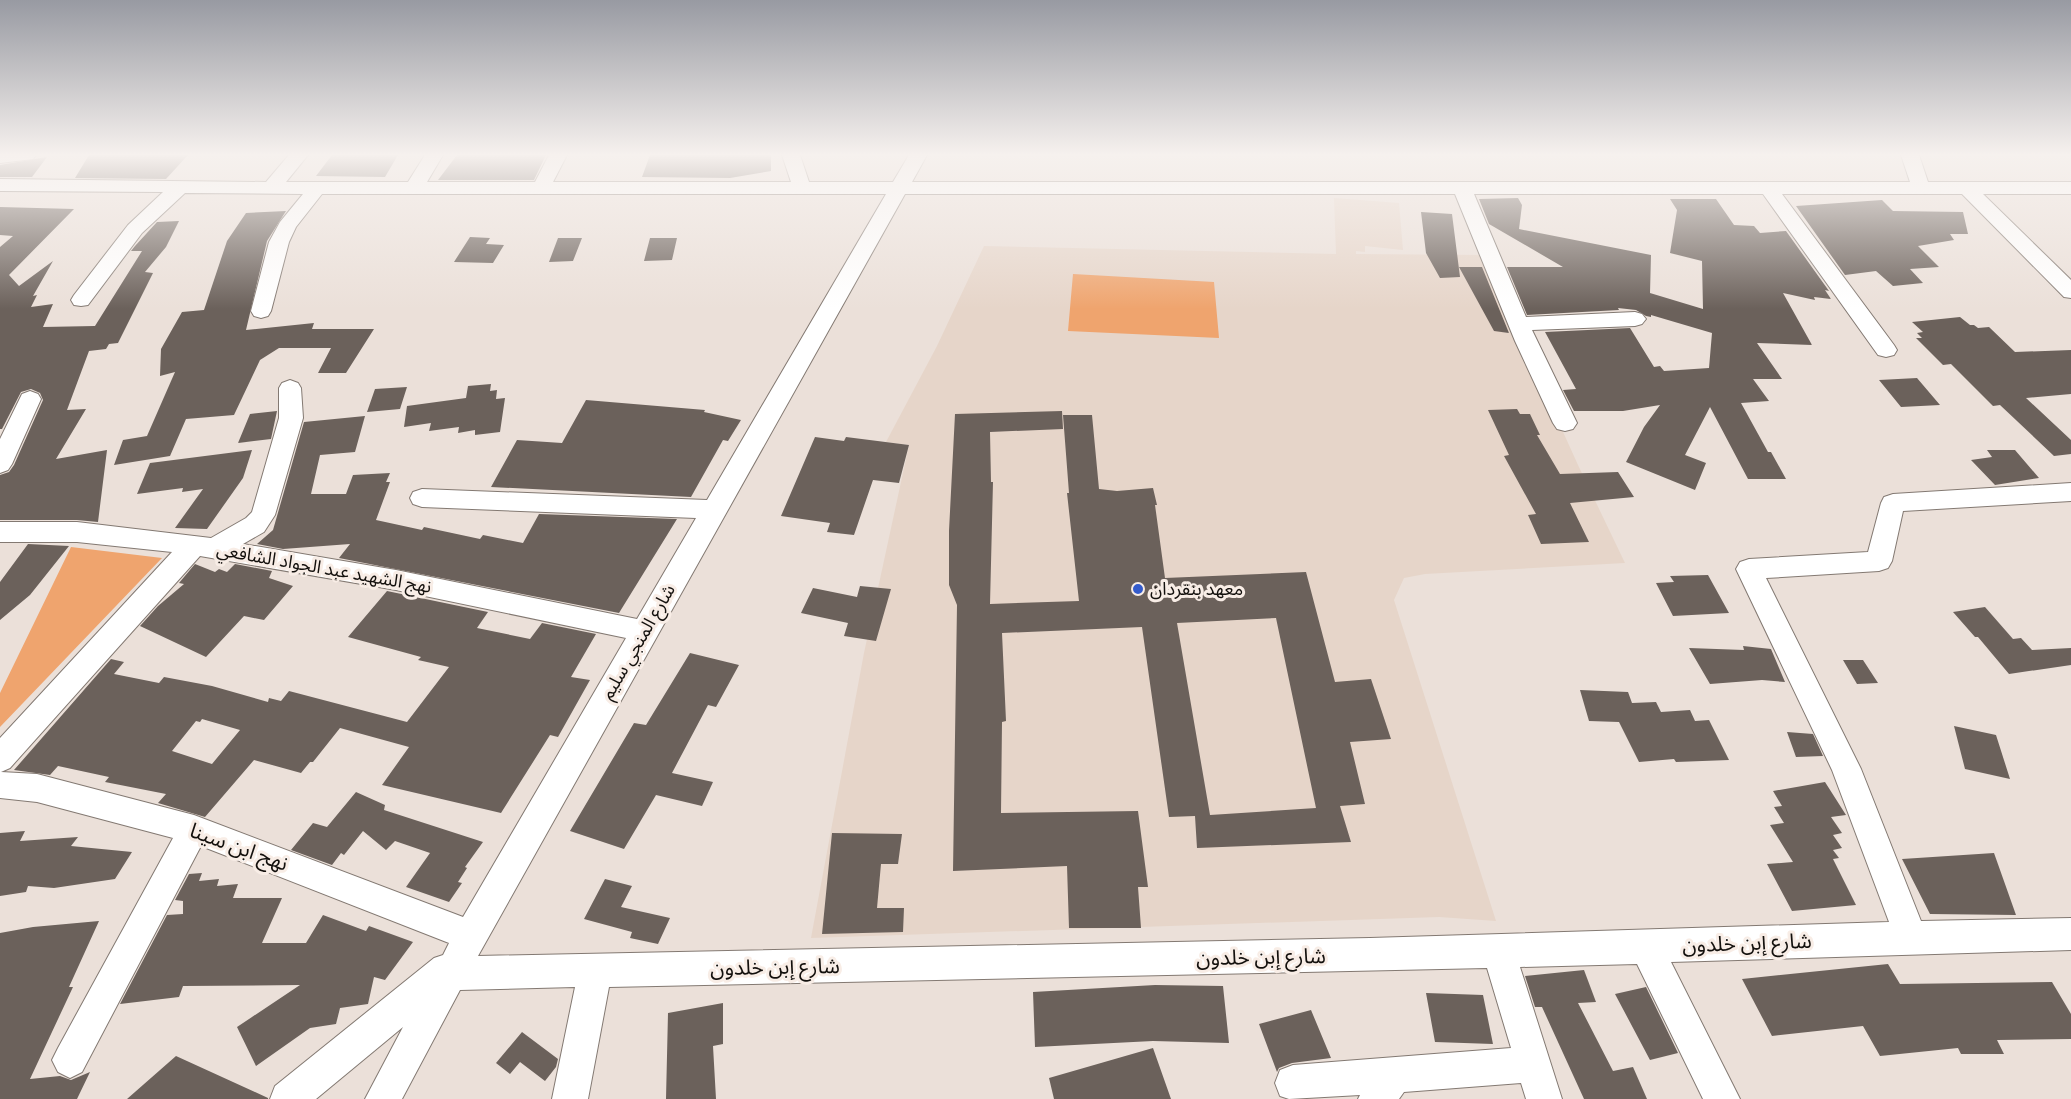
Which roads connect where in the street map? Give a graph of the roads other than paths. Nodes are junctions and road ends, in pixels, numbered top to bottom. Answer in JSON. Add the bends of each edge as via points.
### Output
{"nodes":[{"id":1,"x":159,"y":206,"type":"edge"},
{"id":2,"x":303,"y":206,"type":"edge"},
{"id":3,"x":887,"y":206,"type":"edge"},
{"id":4,"x":1470,"y":206,"type":"edge"},
{"id":5,"x":1781,"y":206,"type":"edge"},
{"id":6,"x":1985,"y":206,"type":"edge"},
{"id":7,"x":2071,"y":292,"type":"edge"},
{"id":8,"x":81,"y":300,"type":"dead end"},
{"id":9,"x":261,"y":311,"type":"dead end"},
{"id":10,"x":1635,"y":319,"type":"dead end"},
{"id":11,"x":1519,"y":324,"type":"junction"},
{"id":12,"x":1886,"y":350,"type":"dead end"},
{"id":13,"x":290,"y":388,"type":"dead end"},
{"id":14,"x":30,"y":399,"type":"dead end"},
{"id":15,"x":1565,"y":423,"type":"dead end"},
{"id":16,"x":0,"y":464,"type":"edge"},
{"id":17,"x":2071,"y":492,"type":"edge"},
{"id":18,"x":422,"y":498,"type":"dead end"},
{"id":19,"x":713,"y":509,"type":"junction"},
{"id":20,"x":0,"y":532,"type":"edge"},
{"id":21,"x":204,"y":547,"type":"junction"},
{"id":22,"x":644,"y":632,"type":"junction"},
{"id":23,"x":0,"y":759,"type":"edge"},
{"id":24,"x":0,"y":786,"type":"edge"},
{"id":25,"x":194,"y":829,"type":"junction"},
{"id":26,"x":2071,"y":934,"type":"edge"},
{"id":27,"x":1911,"y":937,"type":"junction"},
{"id":28,"x":1646,"y":946,"type":"junction"},
{"id":29,"x":1498,"y":951,"type":"junction"},
{"id":30,"x":459,"y":957,"type":"junction"},
{"id":31,"x":595,"y":970,"type":"junction"},
{"id":32,"x":70,"y":1060,"type":"dead end"},
{"id":33,"x":1533,"y":1064,"type":"junction"},
{"id":34,"x":1293,"y":1083,"type":"dead end"},
{"id":35,"x":1386,"y":1087,"type":"edge"},
{"id":36,"x":288,"y":1099,"type":"edge"},
{"id":37,"x":383,"y":1099,"type":"edge"},
{"id":38,"x":570,"y":1099,"type":"edge"},
{"id":39,"x":1544,"y":1099,"type":"edge"},
{"id":40,"x":1722,"y":1099,"type":"edge"}],
"edges":[{"from":1,"to":8,"type":"street","via":[[135,229]]},
{"from":2,"to":9,"type":"street","via":[[279,242]]},
{"from":3,"to":19,"type":"street","name":"شارع المنجي سليم"},
{"from":4,"to":11,"type":"street"},
{"from":5,"to":12,"type":"street"},
{"from":6,"to":7,"type":"street"},
{"from":10,"to":11,"type":"street"},
{"from":11,"to":15,"type":"street"},
{"from":13,"to":21,"type":"street","via":[[291,418],[263,516],[255,525]]},
{"from":14,"to":16,"type":"street"},
{"from":17,"to":27,"type":"street","via":[[1893,502],[1879,561],[1749,569],[1846,769]]},
{"from":18,"to":19,"type":"street"},
{"from":19,"to":22,"type":"street","name":"شارع المنجي سليم"},
{"from":20,"to":21,"type":"street","name":"نهج الشهيد عبد الجواد الشافعي","via":[[76,532]]},
{"from":21,"to":22,"type":"street","name":"نهج الشهيد عبد الجواد الشافعي","via":[[396,580]]},
{"from":21,"to":23,"type":"street"},
{"from":22,"to":30,"type":"street","name":"شارع المنجي سليم"},
{"from":24,"to":25,"type":"street","name":"نهج ابن سينا","via":[[37,788]]},
{"from":25,"to":30,"type":"street","name":"نهج ابن سينا"},
{"from":25,"to":32,"type":"street"},
{"from":26,"to":27,"type":"street","name":"شارع إبن خلدون"},
{"from":27,"to":28,"type":"street","name":"شارع إبن خلدون"},
{"from":28,"to":29,"type":"street","name":"شارع إبن خلدون"},
{"from":28,"to":40,"type":"street"},
{"from":29,"to":31,"type":"street","name":"شارع إبن خلدون"},
{"from":29,"to":33,"type":"street"},
{"from":30,"to":31,"type":"street","name":"شارع إبن خلدون"},
{"from":30,"to":36,"type":"street"},
{"from":30,"to":37,"type":"street","name":"شارع المنجي سليم"},
{"from":31,"to":38,"type":"street"},
{"from":33,"to":35,"type":"street"},
{"from":33,"to":39,"type":"street"},
{"from":34,"to":35,"type":"street"}]}
